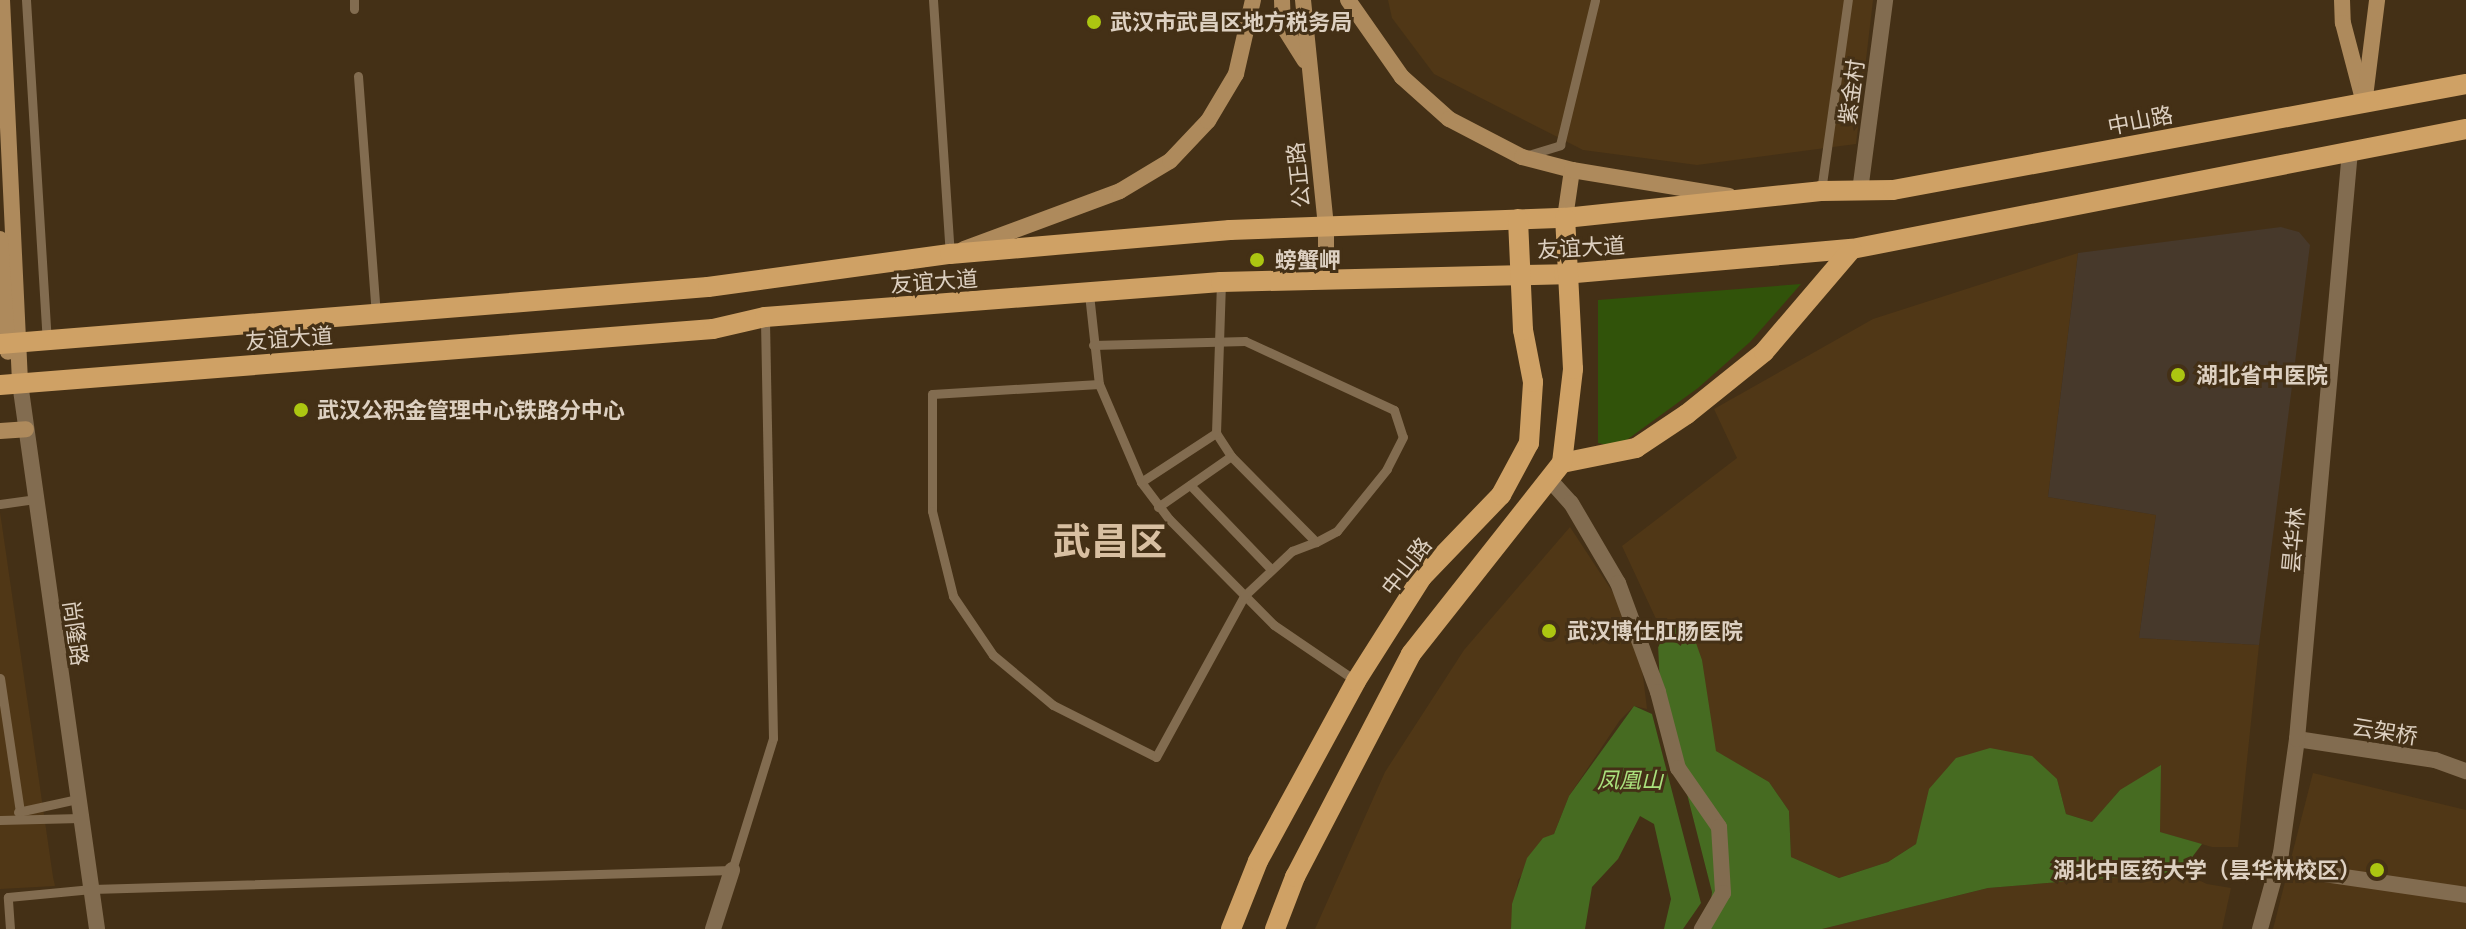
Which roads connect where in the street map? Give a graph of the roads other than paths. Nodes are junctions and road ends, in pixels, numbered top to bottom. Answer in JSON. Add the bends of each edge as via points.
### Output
{"nodes":[{"id":1,"x":2,"y":0,"type":"edge"},
{"id":2,"x":26,"y":0,"type":"edge"},
{"id":3,"x":933,"y":0,"type":"edge"},
{"id":4,"x":1253,"y":0,"type":"edge"},
{"id":5,"x":1282,"y":0,"type":"edge"},
{"id":6,"x":1303,"y":0,"type":"edge"},
{"id":7,"x":1348,"y":0,"type":"edge"},
{"id":8,"x":1595,"y":0,"type":"edge"},
{"id":9,"x":1848,"y":0,"type":"edge"},
{"id":10,"x":1885,"y":0,"type":"edge"},
{"id":11,"x":2342,"y":0,"type":"edge"},
{"id":12,"x":2377,"y":0,"type":"edge"},
{"id":13,"x":1308,"y":66,"type":"junction"},
{"id":14,"x":358,"y":76,"type":"dead end"},
{"id":15,"x":2466,"y":84,"type":"edge"},
{"id":16,"x":2364,"y":103,"type":"junction"},
{"id":17,"x":2466,"y":129,"type":"edge"},
{"id":18,"x":2350,"y":151,"type":"junction"},
{"id":19,"x":1522,"y":157,"type":"junction"},
{"id":20,"x":1572,"y":170,"type":"junction"},
{"id":21,"x":1821,"y":191,"type":"junction"},
{"id":22,"x":1860,"y":191,"type":"junction"},
{"id":23,"x":1746,"y":199,"type":"junction"},
{"id":24,"x":1565,"y":218,"type":"junction"},
{"id":25,"x":1518,"y":219,"type":"junction"},
{"id":26,"x":1326,"y":228,"type":"junction"},
{"id":27,"x":0,"y":239,"type":"edge"},
{"id":28,"x":1852,"y":249,"type":"junction"},
{"id":29,"x":950,"y":254,"type":"junction"},
{"id":30,"x":1564,"y":274,"type":"junction"},
{"id":31,"x":1520,"y":275,"type":"junction"},
{"id":32,"x":1326,"y":279,"type":"junction"},
{"id":33,"x":1221,"y":282,"type":"junction"},
{"id":34,"x":5,"y":290,"type":"edge"},
{"id":35,"x":1089,"y":294,"type":"junction"},
{"id":36,"x":376,"y":314,"type":"junction"},
{"id":37,"x":765,"y":317,"type":"junction"},
{"id":38,"x":1221,"y":337,"type":"junction"},
{"id":39,"x":47,"y":340,"type":"junction"},
{"id":40,"x":7,"y":343,"type":"edge"},
{"id":41,"x":1093,"y":345,"type":"junction"},
{"id":42,"x":10,"y":384,"type":"edge"},
{"id":43,"x":1099,"y":384,"type":"junction"},
{"id":44,"x":26,"y":429,"type":"junction"},
{"id":45,"x":0,"y":431,"type":"edge"},
{"id":46,"x":1216,"y":433,"type":"junction"},
{"id":47,"x":1231,"y":456,"type":"junction"},
{"id":48,"x":1556,"y":472,"type":"junction"},
{"id":49,"x":1141,"y":482,"type":"junction"},
{"id":50,"x":1190,"y":485,"type":"junction"},
{"id":51,"x":35,"y":499,"type":"junction"},
{"id":52,"x":0,"y":504,"type":"edge"},
{"id":53,"x":1158,"y":507,"type":"junction"},
{"id":54,"x":1316,"y":542,"type":"junction"},
{"id":55,"x":1270,"y":568,"type":"junction"},
{"id":56,"x":1244,"y":596,"type":"junction"},
{"id":57,"x":0,"y":678,"type":"edge"},
{"id":58,"x":1356,"y":681,"type":"junction"},
{"id":59,"x":2297,"y":739,"type":"junction"},
{"id":60,"x":2466,"y":771,"type":"edge"},
{"id":61,"x":77,"y":799,"type":"junction"},
{"id":62,"x":20,"y":812,"type":"junction"},
{"id":63,"x":80,"y":818,"type":"junction"},
{"id":64,"x":0,"y":819,"type":"edge"},
{"id":65,"x":2277,"y":867,"type":"junction"},
{"id":66,"x":732,"y":870,"type":"junction"},
{"id":67,"x":92,"y":889,"type":"junction"},
{"id":68,"x":2466,"y":895,"type":"edge"},
{"id":69,"x":10,"y":929,"type":"edge"},
{"id":70,"x":97,"y":929,"type":"edge"},
{"id":71,"x":713,"y":929,"type":"edge"},
{"id":72,"x":1231,"y":929,"type":"edge"},
{"id":73,"x":1275,"y":929,"type":"edge"},
{"id":74,"x":1702,"y":929,"type":"edge"},
{"id":75,"x":2260,"y":929,"type":"edge"}],
"edges":[{"from":1,"to":34,"type":"main road"},
{"from":2,"to":39,"type":"lane"},
{"from":3,"to":29,"type":"lane"},
{"from":4,"to":29,"type":"main road","via":[[1236,74],[1208,121],[1170,161],[1120,191]]},
{"from":5,"to":13,"type":"main road","name":"公正路","via":[[1283,26]]},
{"from":6,"to":13,"type":"main road","name":"公正路"},
{"from":7,"to":19,"type":"main road","via":[[1402,77],[1449,119]]},
{"from":8,"to":19,"type":"lane","via":[[1560,145]]},
{"from":9,"to":21,"type":"lane"},
{"from":10,"to":22,"type":"street","name":"紫金村"},
{"from":11,"to":16,"type":"main road"},
{"from":12,"to":16,"type":"main road"},
{"from":13,"to":26,"type":"main road","name":"公正路"},
{"from":14,"to":36,"type":"lane"},
{"from":15,"to":16,"type":"main road","name":"中山路"},
{"from":16,"to":22,"type":"main road","name":"中山路","via":[[1893,190]]},
{"from":17,"to":18,"type":"main road"},
{"from":18,"to":28,"type":"main road","name":"友谊大道"},
{"from":18,"to":59,"type":"street","name":"昙华林"},
{"from":19,"to":20,"type":"main road"},
{"from":20,"to":23,"type":"main road"},
{"from":20,"to":24,"type":"main road"},
{"from":21,"to":22,"type":"main road","name":"中山路"},
{"from":21,"to":23,"type":"main road","name":"友谊大道"},
{"from":23,"to":24,"type":"main road","name":"友谊大道"},
{"from":24,"to":25,"type":"main road","name":"友谊大道"},
{"from":24,"to":30,"type":"main road"},
{"from":25,"to":26,"type":"main road","name":"友谊大道"},
{"from":25,"to":31,"type":"main road","name":"中山路"},
{"from":26,"to":29,"type":"main road","name":"友谊大道","via":[[1230,230]]},
{"from":26,"to":32,"type":"main road","name":"公正路"},
{"from":27,"to":34,"type":"main road"},
{"from":28,"to":30,"type":"main road","name":"友谊大道"},
{"from":28,"to":48,"type":"main road","via":[[1764,352],[1687,414],[1636,448]]},
{"from":29,"to":36,"type":"main road","name":"友谊大道","via":[[708,287]]},
{"from":30,"to":31,"type":"main road","name":"友谊大道"},
{"from":30,"to":48,"type":"main road","via":[[1573,369]]},
{"from":31,"to":32,"type":"main road","name":"友谊大道"},
{"from":31,"to":58,"type":"main road","name":"中山路","via":[[1533,382],[1529,443],[1501,495],[1422,577]]},
{"from":32,"to":33,"type":"main road","name":"友谊大道"},
{"from":33,"to":35,"type":"main road","name":"友谊大道"},
{"from":33,"to":38,"type":"lane"},
{"from":34,"to":40,"type":"main road","name":"尚隆路"},
{"from":35,"to":37,"type":"main road","name":"友谊大道"},
{"from":35,"to":41,"type":"lane"},
{"from":36,"to":39,"type":"main road","name":"友谊大道"},
{"from":37,"to":42,"type":"main road","name":"友谊大道","via":[[713,329]]},
{"from":37,"to":66,"type":"lane","via":[[773,738]]},
{"from":38,"to":41,"type":"lane"},
{"from":38,"to":46,"type":"lane"},
{"from":38,"to":54,"type":"lane","via":[[1289,357],[1394,410],[1402,421],[1403,437],[1387,469],[1337,531]]},
{"from":39,"to":40,"type":"main road","name":"友谊大道"},
{"from":40,"to":42,"type":"main road","name":"尚隆路"},
{"from":41,"to":43,"type":"lane"},
{"from":42,"to":44,"type":"street","name":"尚隆路"},
{"from":43,"to":49,"type":"lane"},
{"from":43,"to":56,"type":"lane","via":[[932,394],[938,549],[953,596],[993,655],[1053,705],[1156,757]]},
{"from":44,"to":45,"type":"main road"},
{"from":44,"to":51,"type":"street","name":"尚隆路"},
{"from":46,"to":47,"type":"lane"},
{"from":46,"to":49,"type":"lane"},
{"from":47,"to":50,"type":"lane"},
{"from":47,"to":54,"type":"lane"},
{"from":48,"to":73,"type":"main road","via":[[1411,654],[1295,877]]},
{"from":48,"to":74,"type":"street","via":[[1618,583],[1658,692],[1678,768],[1719,827],[1723,893]]},
{"from":49,"to":53,"type":"lane"},
{"from":50,"to":53,"type":"lane"},
{"from":50,"to":55,"type":"lane"},
{"from":51,"to":52,"type":"lane"},
{"from":51,"to":61,"type":"street","name":"尚隆路"},
{"from":53,"to":56,"type":"lane"},
{"from":54,"to":55,"type":"lane"},
{"from":55,"to":56,"type":"lane"},
{"from":56,"to":58,"type":"lane","via":[[1290,639]]},
{"from":57,"to":62,"type":"lane"},
{"from":58,"to":72,"type":"main road","name":"中山路","via":[[1258,861]]},
{"from":59,"to":60,"type":"street","name":"云架桥","via":[[2435,760]]},
{"from":59,"to":65,"type":"street","name":"昙华林"},
{"from":61,"to":62,"type":"lane"},
{"from":61,"to":63,"type":"street","name":"尚隆路"},
{"from":62,"to":64,"type":"lane"},
{"from":63,"to":64,"type":"lane"},
{"from":63,"to":67,"type":"street","name":"尚隆路"},
{"from":65,"to":68,"type":"street"},
{"from":65,"to":75,"type":"street","name":"昙华林"},
{"from":66,"to":67,"type":"lane"},
{"from":66,"to":71,"type":"street"},
{"from":67,"to":69,"type":"lane","via":[[8,897]]},
{"from":67,"to":70,"type":"street","name":"尚隆路"}]}
